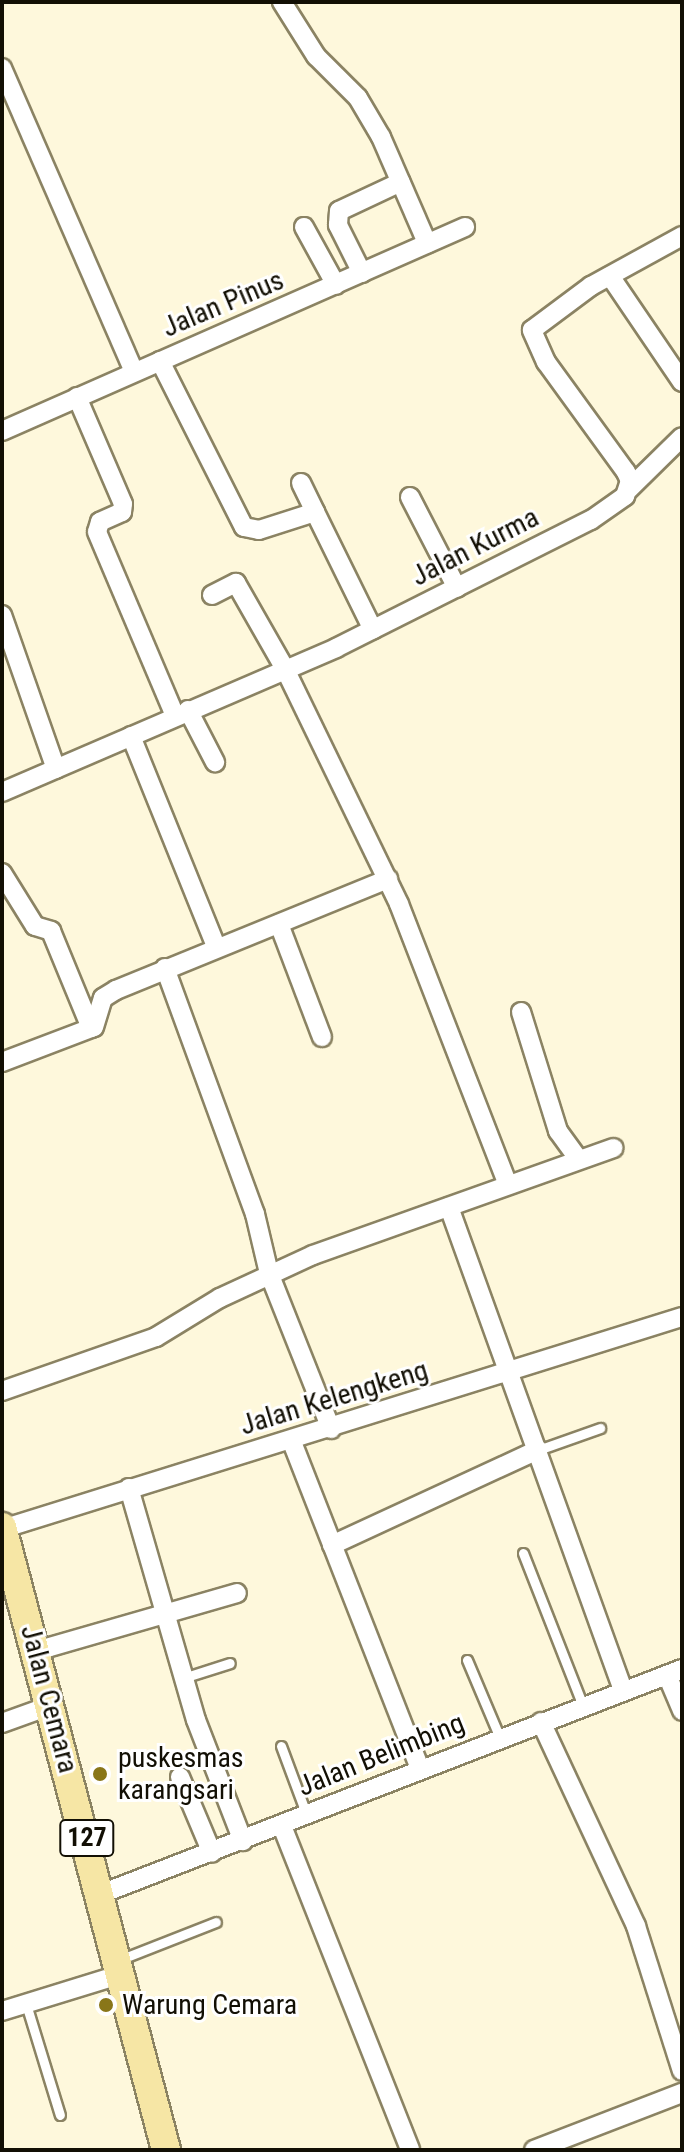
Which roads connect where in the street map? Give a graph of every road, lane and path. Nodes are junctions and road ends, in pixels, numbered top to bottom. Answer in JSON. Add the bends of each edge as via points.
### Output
{"nodes":[{"id":1,"x":282,"y":2,"type":"edge"},
{"id":2,"x":2,"y":68,"type":"edge"},
{"id":3,"x":401,"y":182,"type":"junction"},
{"id":4,"x":304,"y":227,"type":"dead end"},
{"id":5,"x":465,"y":227,"type":"dead end"},
{"id":6,"x":682,"y":236,"type":"edge"},
{"id":7,"x":427,"y":243,"type":"junction"},
{"id":8,"x":362,"y":273,"type":"junction"},
{"id":9,"x":610,"y":276,"type":"junction"},
{"id":10,"x":336,"y":285,"type":"junction"},
{"id":11,"x":160,"y":361,"type":"junction"},
{"id":12,"x":134,"y":371,"type":"junction"},
{"id":13,"x":682,"y":382,"type":"edge"},
{"id":14,"x":77,"y":397,"type":"junction"},
{"id":15,"x":2,"y":431,"type":"edge"},
{"id":16,"x":682,"y":437,"type":"edge"},
{"id":17,"x":301,"y":483,"type":"dead end"},
{"id":18,"x":629,"y":489,"type":"junction"},
{"id":19,"x":410,"y":497,"type":"dead end"},
{"id":20,"x":315,"y":512,"type":"junction"},
{"id":21,"x":457,"y":588,"type":"junction"},
{"id":22,"x":212,"y":595,"type":"dead end"},
{"id":23,"x":2,"y":615,"type":"edge"},
{"id":24,"x":373,"y":630,"type":"junction"},
{"id":25,"x":285,"y":669,"type":"junction"},
{"id":26,"x":182,"y":713,"type":"junction"},
{"id":27,"x":131,"y":736,"type":"junction"},
{"id":28,"x":215,"y":762,"type":"dead end"},
{"id":29,"x":56,"y":769,"type":"junction"},
{"id":30,"x":2,"y":792,"type":"edge"},
{"id":31,"x":2,"y":873,"type":"edge"},
{"id":32,"x":388,"y":879,"type":"junction"},
{"id":33,"x":279,"y":924,"type":"junction"},
{"id":34,"x":216,"y":946,"type":"junction"},
{"id":35,"x":165,"y":968,"type":"junction"},
{"id":36,"x":521,"y":1012,"type":"dead end"},
{"id":37,"x":91,"y":1028,"type":"junction"},
{"id":38,"x":322,"y":1037,"type":"dead end"},
{"id":39,"x":2,"y":1062,"type":"edge"},
{"id":40,"x":614,"y":1148,"type":"dead end"},
{"id":41,"x":578,"y":1159,"type":"junction"},
{"id":42,"x":507,"y":1183,"type":"junction"},
{"id":43,"x":449,"y":1207,"type":"junction"},
{"id":44,"x":269,"y":1273,"type":"junction"},
{"id":45,"x":682,"y":1317,"type":"edge"},
{"id":46,"x":510,"y":1372,"type":"junction"},
{"id":47,"x":2,"y":1391,"type":"edge"},
{"id":48,"x":600,"y":1428,"type":"dead end"},
{"id":49,"x":331,"y":1429,"type":"junction"},
{"id":50,"x":292,"y":1442,"type":"junction"},
{"id":51,"x":538,"y":1450,"type":"junction"},
{"id":52,"x":129,"y":1488,"type":"junction"},
{"id":53,"x":2,"y":1529,"type":"edge"},
{"id":54,"x":332,"y":1545,"type":"junction"},
{"id":55,"x":523,"y":1553,"type":"dead end"},
{"id":56,"x":237,"y":1593,"type":"dead end"},
{"id":57,"x":164,"y":1616,"type":"junction"},
{"id":58,"x":36,"y":1651,"type":"junction"},
{"id":59,"x":467,"y":1660,"type":"dead end"},
{"id":60,"x":230,"y":1663,"type":"dead end"},
{"id":61,"x":674,"y":1672,"type":"edge"},
{"id":62,"x":183,"y":1678,"type":"junction"},
{"id":63,"x":623,"y":1690,"type":"junction"},
{"id":64,"x":52,"y":1705,"type":"junction"},
{"id":65,"x":583,"y":1706,"type":"junction"},
{"id":66,"x":682,"y":1711,"type":"edge"},
{"id":67,"x":541,"y":1722,"type":"junction"},
{"id":68,"x":2,"y":1723,"type":"edge"},
{"id":69,"x":500,"y":1738,"type":"junction"},
{"id":70,"x":281,"y":1746,"type":"dead end"},
{"id":71,"x":420,"y":1769,"type":"junction"},
{"id":72,"x":180,"y":1777,"type":"dead end"},
{"id":73,"x":307,"y":1816,"type":"junction"},
{"id":74,"x":282,"y":1826,"type":"junction"},
{"id":75,"x":243,"y":1841,"type":"junction"},
{"id":76,"x":212,"y":1853,"type":"junction"},
{"id":77,"x":101,"y":1894,"type":"junction"},
{"id":78,"x":216,"y":1922,"type":"dead end"},
{"id":79,"x":120,"y":1967,"type":"junction"},
{"id":80,"x":26,"y":2004,"type":"junction"},
{"id":81,"x":2,"y":2011,"type":"edge"},
{"id":82,"x":682,"y":2071,"type":"edge"},
{"id":83,"x":682,"y":2093,"type":"edge"},
{"id":84,"x":60,"y":2115,"type":"dead end"},
{"id":85,"x":166,"y":2150,"type":"edge"},
{"id":86,"x":410,"y":2150,"type":"edge"},
{"id":87,"x":534,"y":2150,"type":"edge"}],
"edges":[{"from":1,"to":3,"type":"street","via":[[316,56],[358,98]]},
{"from":2,"to":12,"type":"street"},
{"from":3,"to":7,"type":"street"},
{"from":3,"to":8,"type":"street","via":[[339,211],[338,225]]},
{"from":4,"to":10,"type":"street"},
{"from":5,"to":7,"type":"street","name":"Jalan Pinus"},
{"from":6,"to":9,"type":"street"},
{"from":7,"to":8,"type":"street","name":"Jalan Pinus"},
{"from":8,"to":10,"type":"street","name":"Jalan Pinus"},
{"from":9,"to":13,"type":"street"},
{"from":9,"to":18,"type":"street","via":[[552,312],[531,337],[626,472]]},
{"from":10,"to":11,"type":"street","name":"Jalan Pinus"},
{"from":11,"to":12,"type":"street","name":"Jalan Pinus"},
{"from":11,"to":20,"type":"street","via":[[244,527],[259,530]]},
{"from":12,"to":14,"type":"street","name":"Jalan Pinus"},
{"from":14,"to":15,"type":"street","name":"Jalan Pinus"},
{"from":14,"to":26,"type":"street","via":[[123,504],[122,512],[100,522],[97,532]]},
{"from":16,"to":18,"type":"street","name":"Jalan Kurma"},
{"from":17,"to":20,"type":"street"},
{"from":18,"to":21,"type":"street","name":"Jalan Kurma","via":[[591,520]]},
{"from":19,"to":21,"type":"street"},
{"from":20,"to":24,"type":"street"},
{"from":21,"to":24,"type":"street","name":"Jalan Kurma"},
{"from":22,"to":25,"type":"street","via":[[236,583]]},
{"from":23,"to":29,"type":"street"},
{"from":24,"to":25,"type":"street","name":"Jalan Kurma"},
{"from":25,"to":26,"type":"street","name":"Jalan Kurma"},
{"from":25,"to":32,"type":"street"},
{"from":26,"to":27,"type":"street","name":"Jalan Kurma"},
{"from":26,"to":28,"type":"street"},
{"from":27,"to":29,"type":"street","name":"Jalan Kurma"},
{"from":27,"to":34,"type":"street"},
{"from":29,"to":30,"type":"street","name":"Jalan Kurma"},
{"from":31,"to":37,"type":"street","via":[[35,926],[51,931]]},
{"from":32,"to":33,"type":"street"},
{"from":32,"to":42,"type":"street"},
{"from":33,"to":34,"type":"street"},
{"from":33,"to":38,"type":"street"},
{"from":34,"to":35,"type":"street"},
{"from":35,"to":37,"type":"street","via":[[106,995],[100,1020]]},
{"from":35,"to":44,"type":"street","via":[[255,1214]]},
{"from":36,"to":41,"type":"street","via":[[558,1131]]},
{"from":37,"to":39,"type":"street"},
{"from":40,"to":41,"type":"street"},
{"from":41,"to":42,"type":"street"},
{"from":42,"to":43,"type":"street"},
{"from":43,"to":44,"type":"street"},
{"from":43,"to":46,"type":"street"},
{"from":44,"to":47,"type":"street","via":[[156,1337]]},
{"from":44,"to":49,"type":"street"},
{"from":45,"to":46,"type":"street","name":"Jalan Kelengkeng"},
{"from":46,"to":49,"type":"street","name":"Jalan Kelengkeng"},
{"from":46,"to":51,"type":"street"},
{"from":48,"to":51,"type":"lane"},
{"from":49,"to":50,"type":"street","name":"Jalan Kelengkeng"},
{"from":50,"to":52,"type":"street","name":"Jalan Kelengkeng"},
{"from":50,"to":54,"type":"street"},
{"from":51,"to":54,"type":"street"},
{"from":51,"to":63,"type":"street"},
{"from":52,"to":53,"type":"street","name":"Jalan Kelengkeng"},
{"from":52,"to":57,"type":"street"},
{"from":53,"to":58,"type":"main road","name":"Jalan Cemara","number":"127"},
{"from":54,"to":71,"type":"street"},
{"from":55,"to":65,"type":"lane"},
{"from":56,"to":57,"type":"street"},
{"from":57,"to":58,"type":"street"},
{"from":57,"to":62,"type":"street"},
{"from":58,"to":64,"type":"main road","name":"Jalan Cemara","number":"127"},
{"from":59,"to":69,"type":"lane"},
{"from":60,"to":62,"type":"lane"},
{"from":61,"to":63,"type":"street","name":"Jalan Belimbing"},
{"from":61,"to":66,"type":"street"},
{"from":62,"to":75,"type":"street"},
{"from":63,"to":65,"type":"street","name":"Jalan Belimbing"},
{"from":64,"to":68,"type":"street"},
{"from":64,"to":77,"type":"main road","name":"Jalan Cemara","number":"127"},
{"from":65,"to":67,"type":"street","name":"Jalan Belimbing"},
{"from":67,"to":69,"type":"street","name":"Jalan Belimbing"},
{"from":67,"to":82,"type":"street","via":[[636,1926]]},
{"from":69,"to":71,"type":"street","name":"Jalan Belimbing"},
{"from":70,"to":73,"type":"lane"},
{"from":71,"to":73,"type":"street","name":"Jalan Belimbing"},
{"from":72,"to":76,"type":"street"},
{"from":73,"to":74,"type":"street","name":"Jalan Belimbing"},
{"from":74,"to":75,"type":"street","name":"Jalan Belimbing"},
{"from":74,"to":86,"type":"street"},
{"from":75,"to":76,"type":"street","name":"Jalan Belimbing"},
{"from":76,"to":77,"type":"street","name":"Jalan Belimbing"},
{"from":77,"to":79,"type":"main road","name":"Jalan Cemara","number":"127"},
{"from":78,"to":79,"type":"lane"},
{"from":79,"to":80,"type":"street"},
{"from":79,"to":85,"type":"main road","name":"Jalan Cemara","number":"127"},
{"from":80,"to":81,"type":"street"},
{"from":80,"to":84,"type":"lane"},
{"from":83,"to":87,"type":"street"}]}
